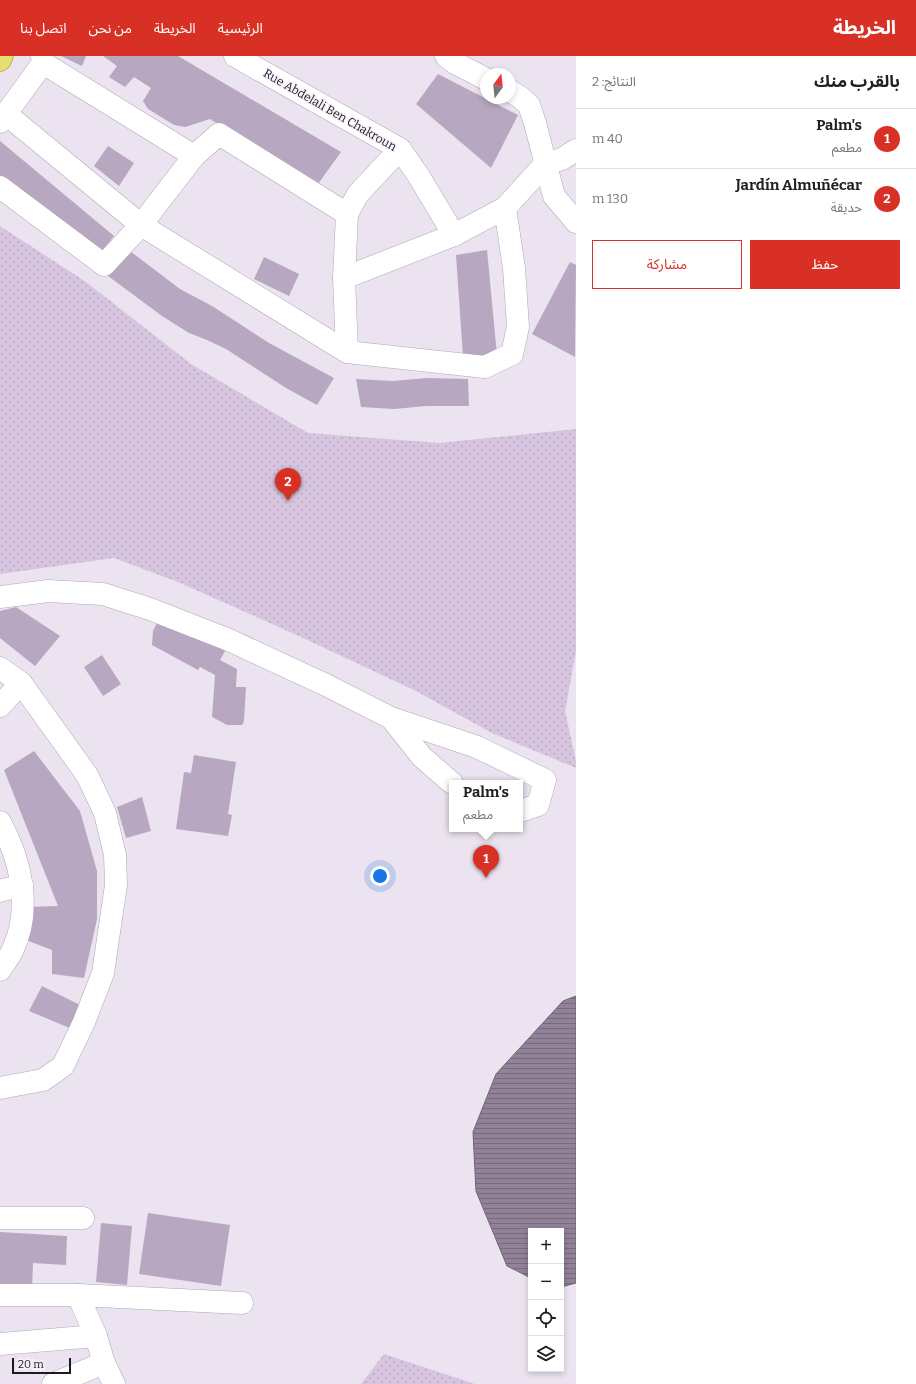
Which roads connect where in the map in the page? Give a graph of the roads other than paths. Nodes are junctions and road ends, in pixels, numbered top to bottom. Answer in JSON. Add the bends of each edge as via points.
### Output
{"nodes":[{"id":1,"x":2,"y":56,"type":"edge"},
{"id":2,"x":235,"y":56,"type":"edge"},
{"id":3,"x":446,"y":56,"type":"edge"},
{"id":4,"x":43,"y":59,"type":"edge"},
{"id":5,"x":0,"y":60,"type":"edge"},
{"id":6,"x":480,"y":76,"type":"edge"},
{"id":7,"x":516,"y":95,"type":"edge"},
{"id":8,"x":3,"y":118,"type":"edge"},
{"id":9,"x":400,"y":149,"type":"junction"},
{"id":10,"x":576,"y":150,"type":"edge"},
{"id":11,"x":194,"y":156,"type":"junction"},
{"id":12,"x":545,"y":164,"type":"junction"},
{"id":13,"x":0,"y":187,"type":"edge"},
{"id":14,"x":505,"y":208,"type":"junction"},
{"id":15,"x":347,"y":214,"type":"junction"},
{"id":16,"x":576,"y":222,"type":"edge"},
{"id":17,"x":141,"y":225,"type":"junction"},
{"id":18,"x":454,"y":235,"type":"junction"},
{"id":19,"x":344,"y":278,"type":"junction"},
{"id":20,"x":347,"y":352,"type":"junction"},
{"id":21,"x":0,"y":597,"type":"edge"},
{"id":22,"x":0,"y":668,"type":"edge"},
{"id":23,"x":21,"y":683,"type":"junction"},
{"id":24,"x":0,"y":706,"type":"edge"},
{"id":25,"x":391,"y":718,"type":"junction"},
{"id":26,"x":449,"y":780,"type":"edge"},
{"id":27,"x":523,"y":809,"type":"edge"},
{"id":28,"x":0,"y":822,"type":"edge"},
{"id":29,"x":22,"y":885,"type":"junction"},
{"id":30,"x":0,"y":891,"type":"edge"},
{"id":31,"x":0,"y":970,"type":"edge"},
{"id":32,"x":0,"y":1088,"type":"edge"},
{"id":33,"x":0,"y":1218,"type":"edge"},
{"id":34,"x":83,"y":1218,"type":"dead end"},
{"id":35,"x":0,"y":1295,"type":"edge"},
{"id":36,"x":78,"y":1295,"type":"junction"},
{"id":37,"x":242,"y":1303,"type":"dead end"},
{"id":38,"x":96,"y":1336,"type":"junction"},
{"id":39,"x":0,"y":1344,"type":"edge"},
{"id":40,"x":104,"y":1363,"type":"junction"},
{"id":41,"x":53,"y":1384,"type":"edge"},
{"id":42,"x":114,"y":1384,"type":"edge"}],
"edges":[{"from":1,"to":5,"type":"main road"},
{"from":2,"to":9,"type":"street","name":"Rue Abdelali Ben Chakroun"},
{"from":3,"to":6,"type":"street","via":[[455,64]]},
{"from":4,"to":8,"type":"street"},
{"from":4,"to":11,"type":"street"},
{"from":7,"to":12,"type":"street","via":[[529,105]]},
{"from":8,"to":17,"type":"street"},
{"from":9,"to":15,"type":"street","via":[[358,194]]},
{"from":9,"to":18,"type":"street","name":"Rue Abdelali Ben Chakroun"},
{"from":10,"to":12,"type":"street"},
{"from":11,"to":15,"type":"street","via":[[219,134]]},
{"from":11,"to":17,"type":"street"},
{"from":12,"to":14,"type":"street"},
{"from":12,"to":16,"type":"street","via":[[554,196]]},
{"from":13,"to":17,"type":"street","via":[[104,265]]},
{"from":14,"to":18,"type":"street"},
{"from":14,"to":20,"type":"street","via":[[514,268],[518,327],[512,354],[485,367]]},
{"from":15,"to":19,"type":"street"},
{"from":17,"to":20,"type":"street"},
{"from":18,"to":19,"type":"street"},
{"from":19,"to":20,"type":"street"},
{"from":21,"to":25,"type":"street","via":[[48,591],[103,594],[150,609],[229,640]]},
{"from":22,"to":23,"type":"street"},
{"from":23,"to":24,"type":"street"},
{"from":23,"to":32,"type":"street","via":[[87,775],[105,813],[115,855],[116,885],[103,972],[84,1022],[63,1066],[43,1080]]},
{"from":25,"to":26,"type":"street","via":[[422,757]]},
{"from":25,"to":27,"type":"street","via":[[477,747],[545,780],[538,804]]},
{"from":28,"to":29,"type":"street","via":[[20,870]]},
{"from":29,"to":30,"type":"street"},
{"from":29,"to":31,"type":"street","via":[[21,928],[13,950]]},
{"from":33,"to":34,"type":"street"},
{"from":35,"to":36,"type":"street"},
{"from":36,"to":37,"type":"street"},
{"from":36,"to":38,"type":"street"},
{"from":38,"to":39,"type":"street"},
{"from":38,"to":40,"type":"street"},
{"from":40,"to":41,"type":"street"},
{"from":40,"to":42,"type":"street"}]}
